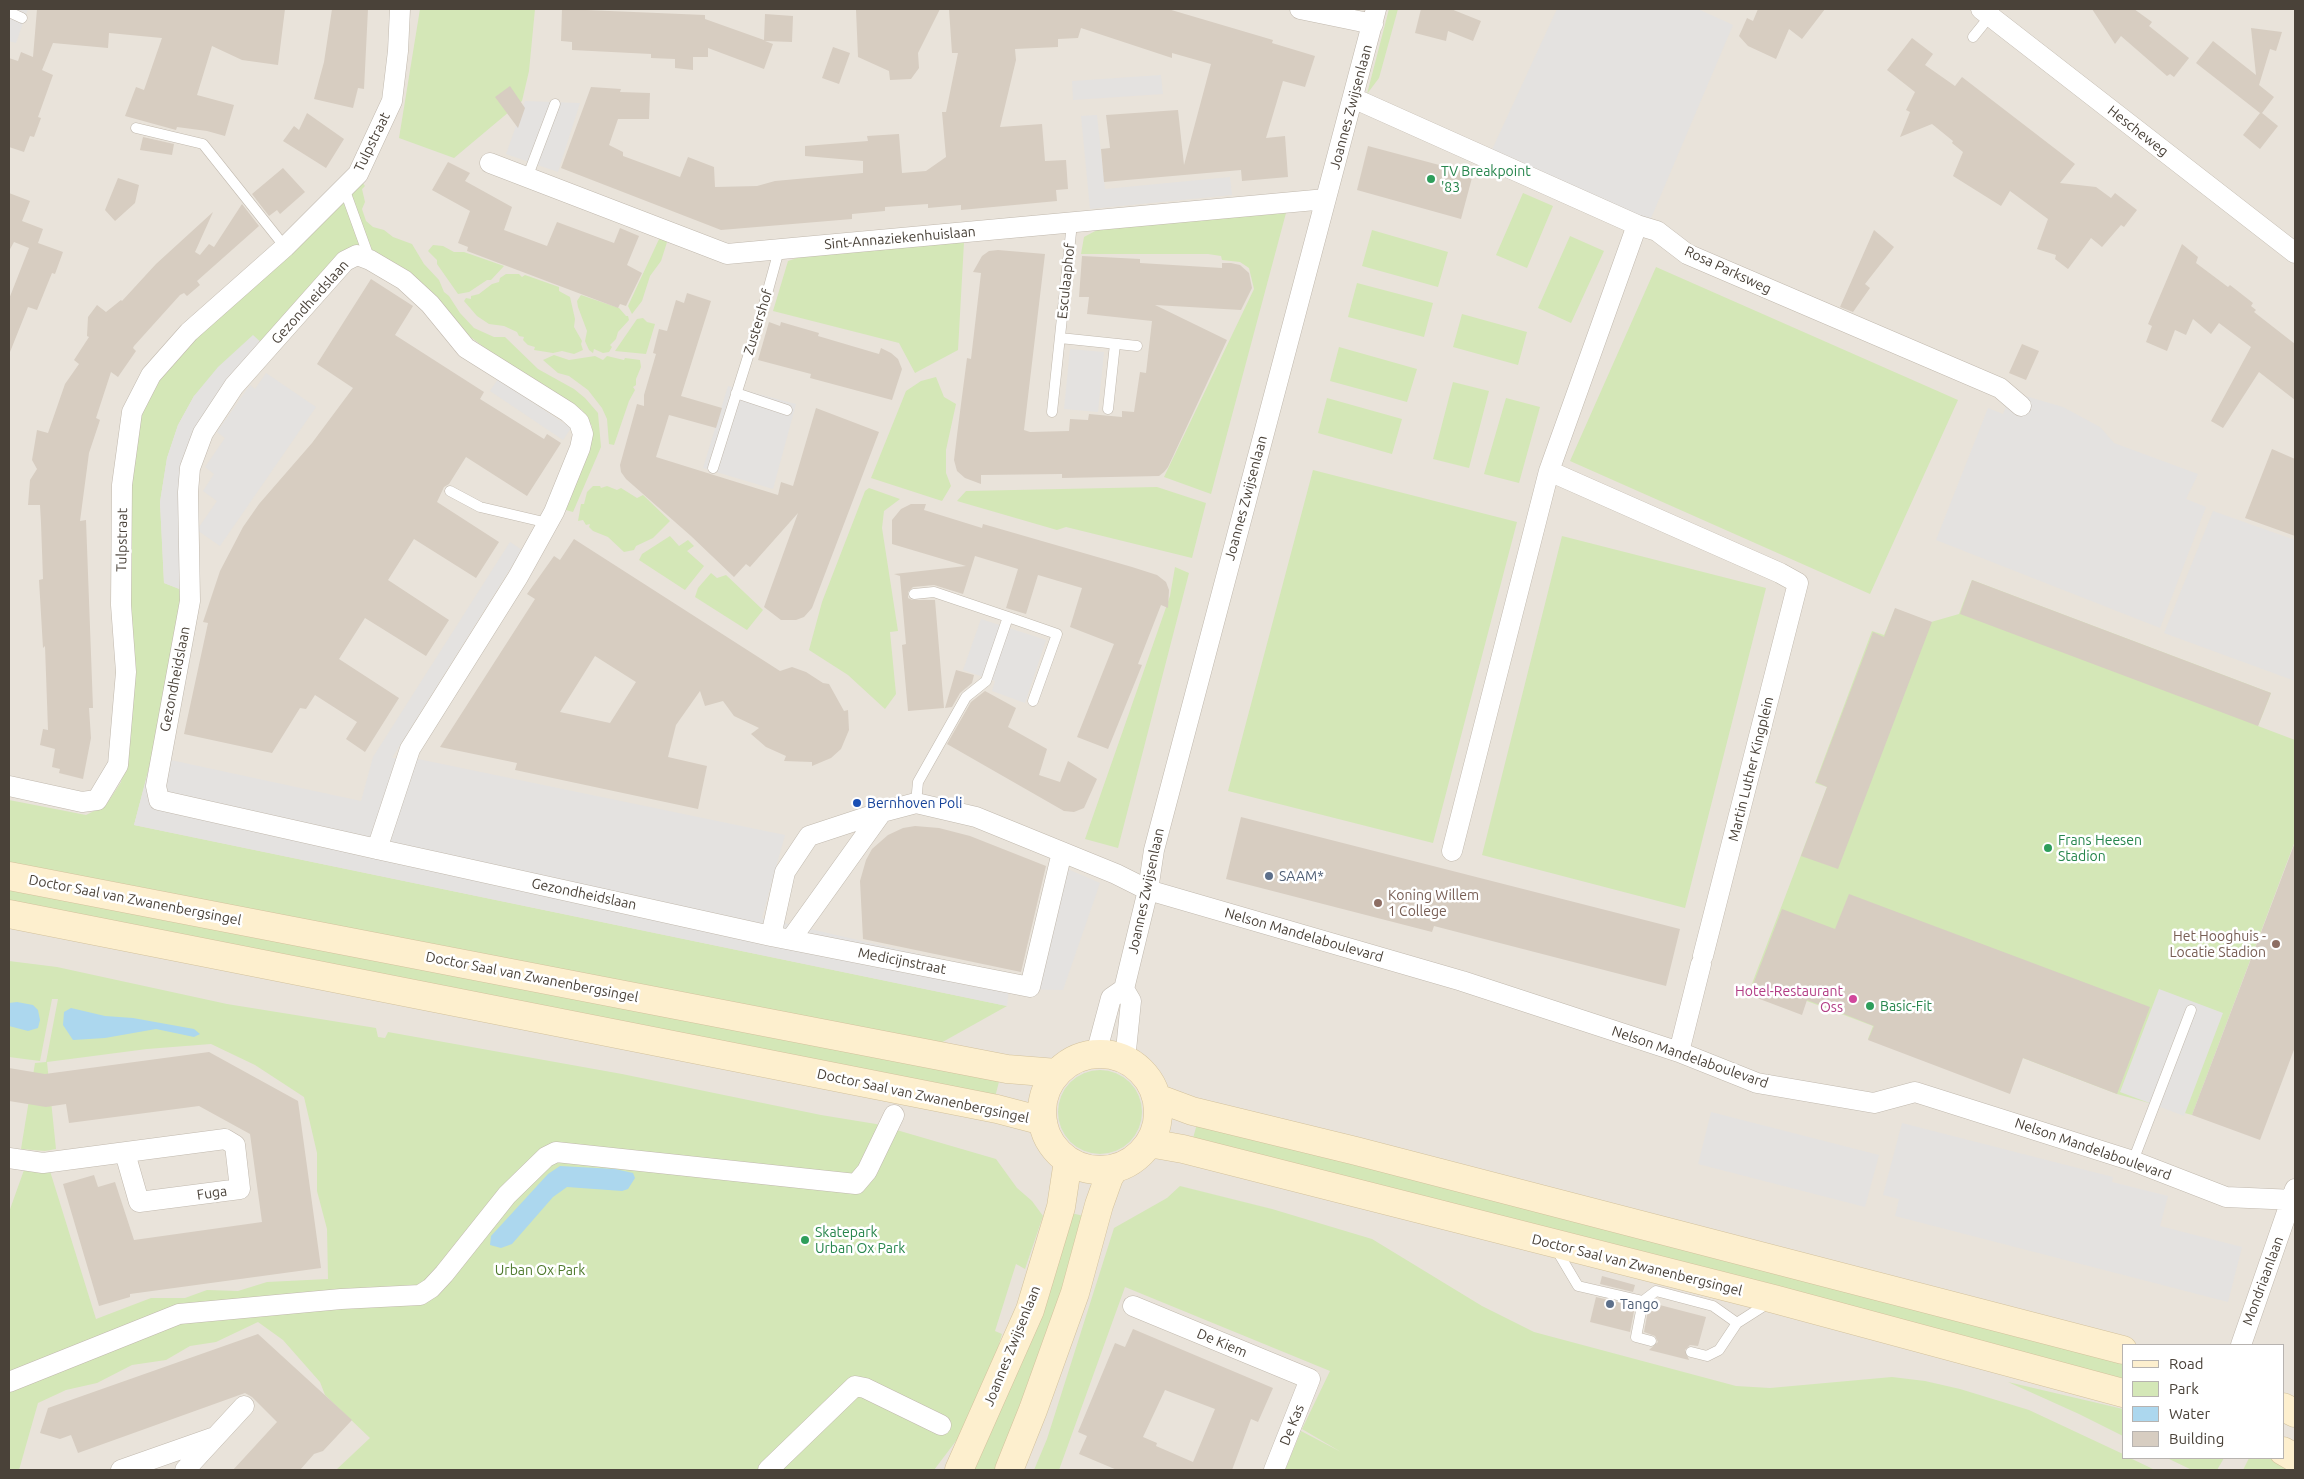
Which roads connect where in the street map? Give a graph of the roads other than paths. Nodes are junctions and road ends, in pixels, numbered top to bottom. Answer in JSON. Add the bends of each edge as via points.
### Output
{"nodes":[{"id":1,"x":400,"y":9,"type":"edge"},
{"id":2,"x":1300,"y":9,"type":"edge"},
{"id":3,"x":1989,"y":11,"type":"edge"},
{"id":4,"x":9,"y":12,"type":"edge"},
{"id":5,"x":1374,"y":16,"type":"edge"},
{"id":6,"x":22,"y":18,"type":"dead end"},
{"id":7,"x":1973,"y":38,"type":"dead end"},
{"id":8,"x":1354,"y":98,"type":"junction"},
{"id":9,"x":555,"y":104,"type":"dead end"},
{"id":10,"x":136,"y":128,"type":"dead end"},
{"id":11,"x":490,"y":163,"type":"dead end"},
{"id":12,"x":527,"y":178,"type":"junction"},
{"id":13,"x":344,"y":188,"type":"junction"},
{"id":14,"x":1326,"y":199,"type":"junction"},
{"id":15,"x":1072,"y":223,"type":"junction"},
{"id":16,"x":1637,"y":225,"type":"junction"},
{"id":17,"x":285,"y":247,"type":"junction"},
{"id":18,"x":779,"y":250,"type":"junction"},
{"id":19,"x":2295,"y":253,"type":"edge"},
{"id":20,"x":370,"y":260,"type":"junction"},
{"id":21,"x":1060,"y":338,"type":"junction"},
{"id":22,"x":1115,"y":344,"type":"junction"},
{"id":23,"x":1137,"y":346,"type":"dead end"},
{"id":24,"x":736,"y":394,"type":"junction"},
{"id":25,"x":2021,"y":406,"type":"dead end"},
{"id":26,"x":1108,"y":409,"type":"dead end"},
{"id":27,"x":787,"y":410,"type":"dead end"},
{"id":28,"x":1052,"y":412,"type":"dead end"},
{"id":29,"x":713,"y":468,"type":"dead end"},
{"id":30,"x":1549,"y":471,"type":"junction"},
{"id":31,"x":450,"y":491,"type":"dead end"},
{"id":32,"x":548,"y":523,"type":"junction"},
{"id":33,"x":914,"y":594,"type":"dead end"},
{"id":34,"x":1008,"y":617,"type":"junction"},
{"id":35,"x":1032,"y":701,"type":"dead end"},
{"id":36,"x":9,"y":786,"type":"edge"},
{"id":37,"x":916,"y":803,"type":"junction"},
{"id":38,"x":882,"y":812,"type":"junction"},
{"id":39,"x":377,"y":849,"type":"junction"},
{"id":40,"x":1452,"y":851,"type":"dead end"},
{"id":41,"x":1062,"y":852,"type":"junction"},
{"id":42,"x":9,"y":876,"type":"edge"},
{"id":43,"x":1148,"y":890,"type":"junction"},
{"id":44,"x":9,"y":914,"type":"edge"},
{"id":45,"x":770,"y":936,"type":"junction"},
{"id":46,"x":791,"y":939,"type":"junction"},
{"id":47,"x":1124,"y":990,"type":"junction"},
{"id":48,"x":2191,"y":1010,"type":"dead end"},
{"id":49,"x":1679,"y":1052,"type":"junction"},
{"id":50,"x":1096,"y":1054,"type":"junction"},
{"id":51,"x":1125,"y":1060,"type":"junction"},
{"id":52,"x":1057,"y":1073,"type":"junction"},
{"id":53,"x":1157,"y":1098,"type":"junction"},
{"id":54,"x":894,"y":1114,"type":"dead end"},
{"id":55,"x":1042,"y":1121,"type":"junction"},
{"id":56,"x":1149,"y":1143,"type":"junction"},
{"id":57,"x":125,"y":1152,"type":"junction"},
{"id":58,"x":9,"y":1158,"type":"edge"},
{"id":59,"x":1068,"y":1161,"type":"junction"},
{"id":60,"x":2133,"y":1161,"type":"junction"},
{"id":61,"x":1114,"y":1169,"type":"junction"},
{"id":62,"x":2294,"y":1196,"type":"edge"},
{"id":63,"x":1552,"y":1244,"type":"junction"},
{"id":64,"x":1774,"y":1299,"type":"junction"},
{"id":65,"x":1643,"y":1301,"type":"junction"},
{"id":66,"x":1134,"y":1306,"type":"dead end"},
{"id":67,"x":1737,"y":1323,"type":"junction"},
{"id":68,"x":1651,"y":1341,"type":"dead end"},
{"id":69,"x":2241,"y":1344,"type":"edge"},
{"id":70,"x":2122,"y":1350,"type":"edge"},
{"id":71,"x":1691,"y":1352,"type":"dead end"},
{"id":72,"x":1310,"y":1379,"type":"joint"},
{"id":73,"x":9,"y":1382,"type":"edge"},
{"id":74,"x":2122,"y":1393,"type":"edge"},
{"id":75,"x":244,"y":1406,"type":"dead end"},
{"id":76,"x":941,"y":1425,"type":"dead end"},
{"id":77,"x":215,"y":1437,"type":"junction"},
{"id":78,"x":2284,"y":1452,"type":"edge"},
{"id":79,"x":2295,"y":1458,"type":"edge"},
{"id":80,"x":121,"y":1470,"type":"edge"},
{"id":81,"x":184,"y":1470,"type":"edge"},
{"id":82,"x":768,"y":1470,"type":"edge"},
{"id":83,"x":959,"y":1470,"type":"edge"},
{"id":84,"x":1009,"y":1470,"type":"edge"},
{"id":85,"x":1274,"y":1470,"type":"edge"}],
"edges":[{"from":1,"to":13,"type":"street","name":"Tulpstraat","via":[[392,101],[358,174]]},
{"from":2,"to":5,"type":"street"},
{"from":3,"to":7,"type":"lane"},
{"from":3,"to":19,"type":"street","name":"Hescheweg"},
{"from":4,"to":6,"type":"lane"},
{"from":5,"to":8,"type":"street","name":"Joannes Zwijsenlaan"},
{"from":8,"to":14,"type":"street","name":"Joannes Zwijsenlaan"},
{"from":8,"to":16,"type":"street","name":"Rosa Parksweg"},
{"from":9,"to":12,"type":"lane"},
{"from":10,"to":17,"type":"lane","via":[[203,144]]},
{"from":11,"to":12,"type":"street","name":"Sint-Annaziekenhuislaan"},
{"from":12,"to":18,"type":"street","name":"Sint-Annaziekenhuislaan","via":[[724,254]]},
{"from":13,"to":17,"type":"street","name":"Tulpstraat"},
{"from":13,"to":20,"type":"lane"},
{"from":14,"to":15,"type":"street","name":"Sint-Annaziekenhuislaan"},
{"from":14,"to":43,"type":"street","name":"Joannes Zwijsenlaan","via":[[1154,850]]},
{"from":15,"to":18,"type":"street","name":"Sint-Annaziekenhuislaan"},
{"from":15,"to":21,"type":"lane","name":"Esculaaphof"},
{"from":16,"to":25,"type":"street","name":"Rosa Parksweg","via":[[1657,231],[1687,254],[2000,388]]},
{"from":16,"to":30,"type":"street"},
{"from":17,"to":36,"type":"street","name":"Tulpstraat","via":[[189,332],[151,375],[132,412],[122,485],[121,605],[126,672],[118,765],[97,800],[82,802]]},
{"from":18,"to":24,"type":"lane","name":"Zustershof"},
{"from":20,"to":32,"type":"street","name":"Gezondheidslaan","via":[[404,280],[430,304],[466,348],[580,422],[583,434],[580,448]]},
{"from":20,"to":39,"type":"street","name":"Gezondheidslaan","via":[[357,255],[345,261],[234,386],[202,433],[190,468],[188,492],[190,601],[156,786],[159,800]]},
{"from":21,"to":22,"type":"lane","name":"Esculaaphof"},
{"from":21,"to":28,"type":"lane","name":"Esculaaphof"},
{"from":22,"to":23,"type":"lane","name":"Esculaaphof"},
{"from":22,"to":26,"type":"lane"},
{"from":24,"to":27,"type":"lane"},
{"from":24,"to":29,"type":"lane","name":"Zustershof"},
{"from":30,"to":40,"type":"street"},
{"from":30,"to":49,"type":"street","name":"Martin Luther Kingplein","via":[[1798,583]]},
{"from":31,"to":32,"type":"lane","via":[[480,507]]},
{"from":32,"to":39,"type":"street","name":"Gezondheidslaan","via":[[518,577],[410,749]]},
{"from":33,"to":34,"type":"lane","via":[[934,592]]},
{"from":34,"to":35,"type":"lane","via":[[1057,634]]},
{"from":34,"to":37,"type":"lane","via":[[986,681],[966,697],[918,782]]},
{"from":37,"to":38,"type":"street"},
{"from":37,"to":41,"type":"street","via":[[976,817]]},
{"from":38,"to":45,"type":"street","via":[[809,836],[785,872]]},
{"from":38,"to":46,"type":"street"},
{"from":39,"to":45,"type":"street","name":"Gezondheidslaan"},
{"from":41,"to":43,"type":"street"},
{"from":41,"to":46,"type":"street","name":"Medicijnstraat","via":[[1030,987]]},
{"from":42,"to":52,"type":"main road","name":"Doctor Saal van Zwanenbergsingel","via":[[1007,1069]]},
{"from":43,"to":47,"type":"street","name":"Joannes Zwijsenlaan"},
{"from":43,"to":49,"type":"street","name":"Nelson Mandelaboulevard","via":[[1462,981]]},
{"from":44,"to":55,"type":"main road","name":"Doctor Saal van Zwanenbergsingel","via":[[997,1108]]},
{"from":45,"to":46,"type":"street","name":"Gezondheidslaan"},
{"from":47,"to":50,"type":"street","name":"Joannes Zwijsenlaan","via":[[1111,998]]},
{"from":47,"to":51,"type":"street","via":[[1132,1001]]},
{"from":48,"to":60,"type":"lane"},
{"from":49,"to":60,"type":"street","name":"Nelson Mandelaboulevard","via":[[1758,1083],[1874,1103],[1915,1092],[1934,1096]]},
{"from":50,"to":51,"type":"main road"},
{"from":50,"to":52,"type":"main road","via":[[1075,1060]]},
{"from":51,"to":53,"type":"main road","via":[[1145,1076]]},
{"from":52,"to":55,"type":"main road","via":[[1044,1096]]},
{"from":53,"to":56,"type":"main road","via":[[1157,1121]]},
{"from":53,"to":70,"type":"main road","via":[[1192,1111],[1366,1153]]},
{"from":54,"to":73,"type":"street","via":[[867,1171],[856,1184],[556,1152],[546,1157],[507,1195],[444,1274],[420,1295],[179,1314]]},
{"from":55,"to":59,"type":"main road","via":[[1051,1144]]},
{"from":56,"to":61,"type":"main road","via":[[1134,1159]]},
{"from":56,"to":63,"type":"main road","name":"Doctor Saal van Zwanenbergsingel"},
{"from":57,"to":57,"type":"street","name":"Fuga","via":[[225,1139],[235,1145],[240,1189],[139,1202]]},
{"from":57,"to":58,"type":"street","name":"Fuga","via":[[44,1163]]},
{"from":59,"to":61,"type":"main road","via":[[1090,1170]]},
{"from":59,"to":83,"type":"main road","name":"Joannes Zwijsenlaan","via":[[1064,1197],[1030,1310]]},
{"from":60,"to":62,"type":"street","name":"Nelson Mandelaboulevard","via":[[2226,1196]]},
{"from":61,"to":84,"type":"main road","via":[[1099,1205],[1071,1302]]},
{"from":62,"to":69,"type":"street","name":"Mondriaanlaan"},
{"from":63,"to":64,"type":"main road","name":"Doctor Saal van Zwanenbergsingel"},
{"from":63,"to":65,"type":"lane","via":[[1578,1286]]},
{"from":64,"to":67,"type":"lane"},
{"from":64,"to":74,"type":"main road","name":"Doctor Saal van Zwanenbergsingel"},
{"from":65,"to":67,"type":"lane","via":[[1656,1291],[1713,1306]]},
{"from":65,"to":68,"type":"lane","via":[[1636,1337]]},
{"from":66,"to":72,"type":"street","name":"De Kiem"},
{"from":67,"to":71,"type":"lane","via":[[1720,1350],[1707,1356]]},
{"from":72,"to":85,"type":"street","name":"De Kas"},
{"from":75,"to":77,"type":"street"},
{"from":76,"to":82,"type":"street","via":[[855,1386]]},
{"from":77,"to":80,"type":"street"},
{"from":77,"to":81,"type":"street"},
{"from":78,"to":79,"type":"main road"}]}
